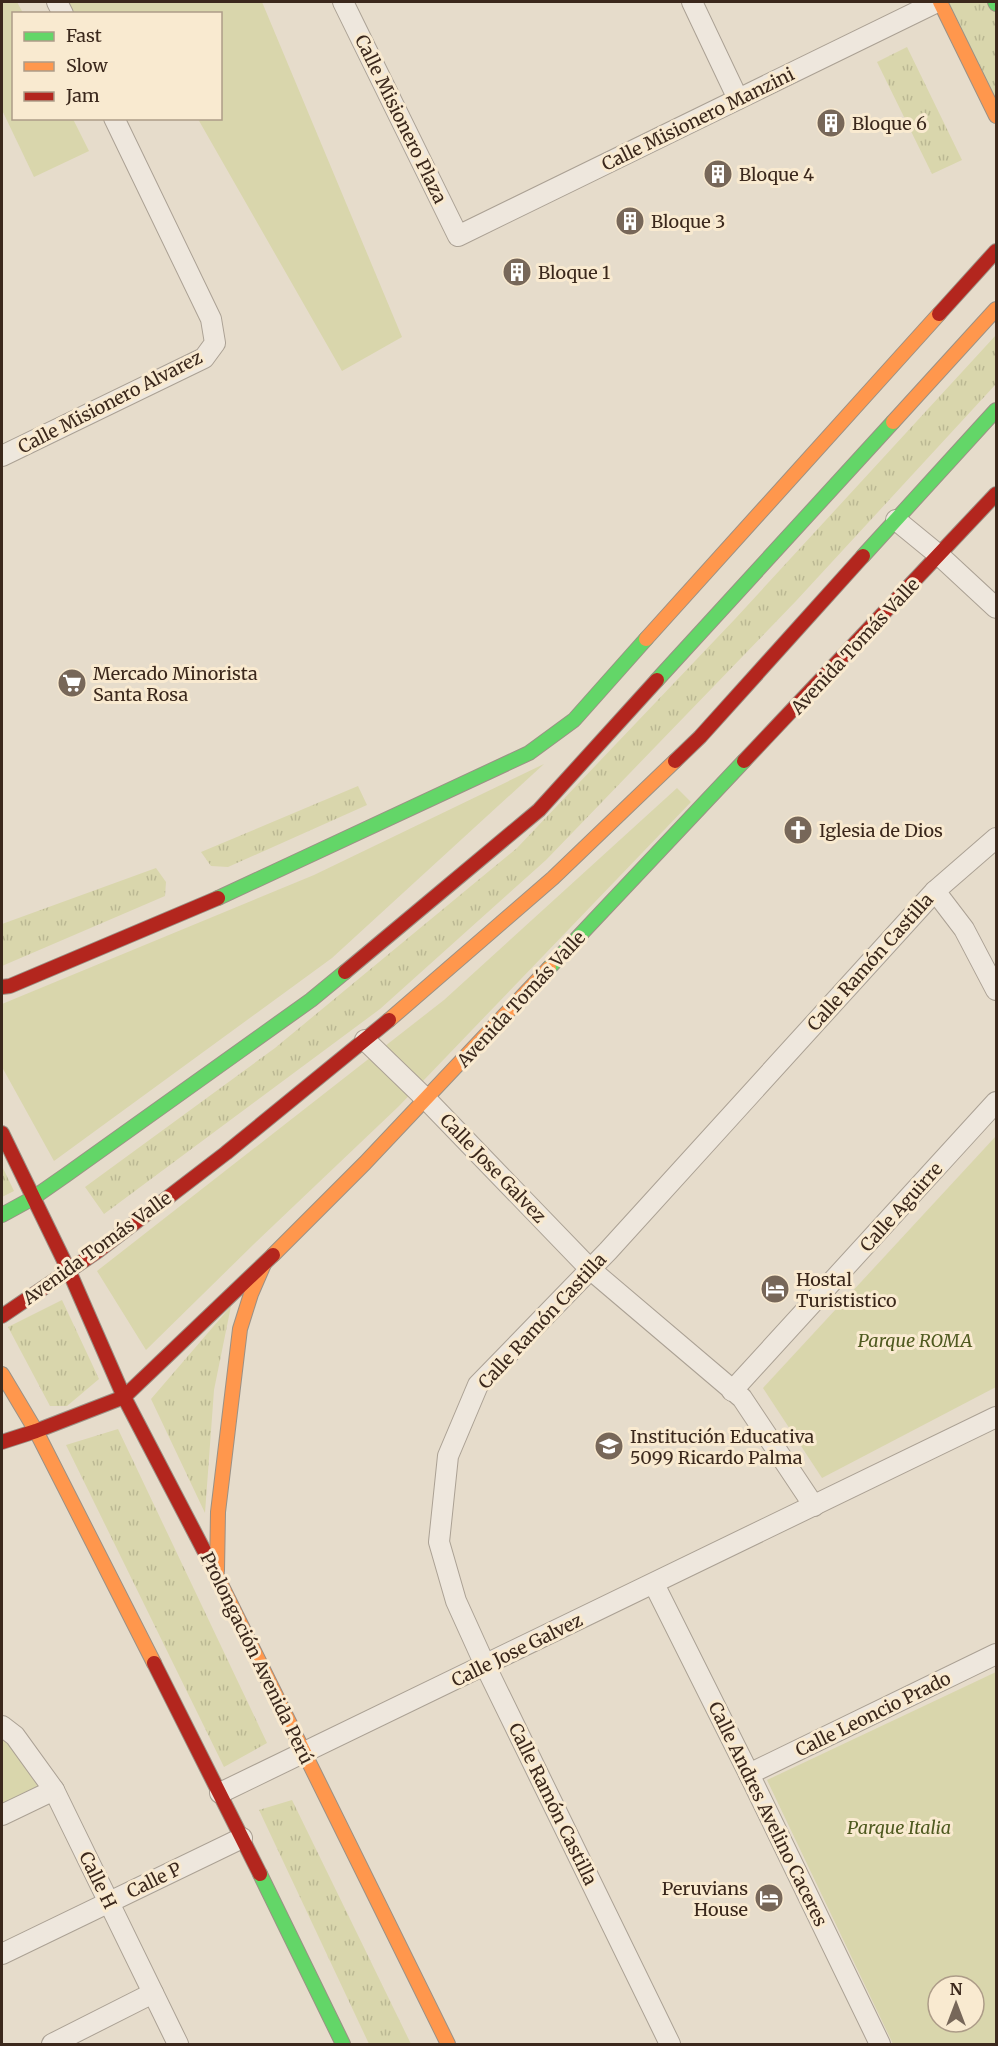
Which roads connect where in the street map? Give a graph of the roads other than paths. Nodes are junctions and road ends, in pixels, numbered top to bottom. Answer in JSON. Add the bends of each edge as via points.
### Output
{"nodes":[{"id":1,"x":343,"y":2,"type":"edge"},
{"id":2,"x":692,"y":2,"type":"edge"},
{"id":3,"x":938,"y":2,"type":"edge"},
{"id":4,"x":738,"y":99,"type":"junction"},
{"id":5,"x":996,"y":116,"type":"edge"},
{"id":6,"x":115,"y":120,"type":"edge"},
{"id":7,"x":459,"y":237,"type":"joint"},
{"id":8,"x":996,"y":251,"type":"edge"},
{"id":9,"x":996,"y":309,"type":"edge"},
{"id":10,"x":996,"y":410,"type":"edge"},
{"id":11,"x":2,"y":456,"type":"edge"},
{"id":12,"x":996,"y":494,"type":"edge"},
{"id":13,"x":896,"y":520,"type":"junction"},
{"id":14,"x":940,"y":555,"type":"junction"},
{"id":15,"x":996,"y":608,"type":"edge"},
{"id":16,"x":996,"y":838,"type":"edge"},
{"id":17,"x":934,"y":891,"type":"junction"},
{"id":18,"x":2,"y":987,"type":"edge"},
{"id":19,"x":996,"y":990,"type":"edge"},
{"id":20,"x":365,"y":1040,"type":"junction"},
{"id":21,"x":426,"y":1099,"type":"junction"},
{"id":22,"x":996,"y":1102,"type":"edge"},
{"id":23,"x":2,"y":1133,"type":"edge"},
{"id":24,"x":33,"y":1198,"type":"junction"},
{"id":25,"x":2,"y":1215,"type":"edge"},
{"id":26,"x":264,"y":1264,"type":"junction"},
{"id":27,"x":590,"y":1269,"type":"junction"},
{"id":28,"x":69,"y":1271,"type":"junction"},
{"id":29,"x":2,"y":1316,"type":"edge"},
{"id":30,"x":2,"y":1374,"type":"edge"},
{"id":31,"x":732,"y":1391,"type":"junction"},
{"id":32,"x":124,"y":1397,"type":"junction"},
{"id":33,"x":996,"y":1417,"type":"edge"},
{"id":34,"x":36,"y":1431,"type":"junction"},
{"id":35,"x":2,"y":1442,"type":"edge"},
{"id":36,"x":814,"y":1506,"type":"junction"},
{"id":37,"x":217,"y":1575,"type":"junction"},
{"id":38,"x":654,"y":1584,"type":"junction"},
{"id":39,"x":996,"y":1654,"type":"edge"},
{"id":40,"x":485,"y":1665,"type":"junction"},
{"id":41,"x":2,"y":1726,"type":"edge"},
{"id":42,"x":304,"y":1753,"type":"junction"},
{"id":43,"x":749,"y":1774,"type":"junction"},
{"id":44,"x":54,"y":1790,"type":"junction"},
{"id":45,"x":220,"y":1793,"type":"junction"},
{"id":46,"x":2,"y":1815,"type":"edge"},
{"id":47,"x":242,"y":1838,"type":"junction"},
{"id":48,"x":109,"y":1902,"type":"junction"},
{"id":49,"x":2,"y":1954,"type":"edge"},
{"id":50,"x":153,"y":1993,"type":"junction"},
{"id":51,"x":52,"y":2044,"type":"edge"},
{"id":52,"x":178,"y":2044,"type":"edge"},
{"id":53,"x":343,"y":2044,"type":"edge"},
{"id":54,"x":448,"y":2044,"type":"edge"},
{"id":55,"x":670,"y":2044,"type":"edge"},
{"id":56,"x":880,"y":2044,"type":"edge"}],
"edges":[{"from":1,"to":7,"type":"street","name":"Calle Misionero Plaza"},
{"from":2,"to":4,"type":"street"},
{"from":3,"to":4,"type":"street","name":"Calle Misionero Manzini"},
{"from":3,"to":5,"type":"main road"},
{"from":4,"to":7,"type":"street","name":"Calle Misionero Manzini"},
{"from":6,"to":11,"type":"street","name":"Calle Misionero Alvarez","via":[[212,319],[215,343],[204,358]]},
{"from":8,"to":18,"type":"main road","via":[[574,720],[529,753],[206,904]]},
{"from":9,"to":24,"type":"main road","via":[[539,810],[311,1000]]},
{"from":10,"to":13,"type":"main road","name":"Avenida Tomás Valle"},
{"from":12,"to":14,"type":"main road","name":"Avenida Tomás Valle"},
{"from":13,"to":14,"type":"street"},
{"from":13,"to":20,"type":"main road","name":"Avenida Tomás Valle","via":[[700,737],[553,878]]},
{"from":14,"to":15,"type":"street"},
{"from":14,"to":21,"type":"main road","name":"Avenida Tomás Valle"},
{"from":16,"to":17,"type":"street","name":"Calle Ramón Castilla"},
{"from":17,"to":19,"type":"street","via":[[964,928]]},
{"from":17,"to":27,"type":"street","name":"Calle Ramón Castilla"},
{"from":20,"to":21,"type":"street","name":"Calle Jose Galvez"},
{"from":20,"to":28,"type":"main road","name":"Avenida Tomás Valle","via":[[192,1179]]},
{"from":21,"to":26,"type":"main road","name":"Avenida Tomás Valle"},
{"from":21,"to":27,"type":"street","name":"Calle Jose Galvez"},
{"from":22,"to":31,"type":"street","name":"Calle Aguirre"},
{"from":23,"to":24,"type":"main road","name":"Prolongación Avenida Perú"},
{"from":24,"to":25,"type":"main road"},
{"from":24,"to":28,"type":"main road","name":"Prolongación Avenida Perú"},
{"from":26,"to":32,"type":"main road","name":"Avenida Tomás Valle"},
{"from":26,"to":37,"type":"main road","via":[[240,1329],[218,1512]]},
{"from":27,"to":31,"type":"street","name":"Calle Jose Galvez"},
{"from":27,"to":40,"type":"street","name":"Calle Ramón Castilla","via":[[478,1385],[448,1456],[439,1542],[456,1601]]},
{"from":28,"to":29,"type":"main road","name":"Avenida Tomás Valle"},
{"from":28,"to":32,"type":"main road","name":"Prolongación Avenida Perú"},
{"from":30,"to":34,"type":"main road"},
{"from":31,"to":36,"type":"street","name":"Calle Jose Galvez","via":[[742,1398]]},
{"from":32,"to":34,"type":"main road","name":"Avenida Tomás Valle"},
{"from":32,"to":37,"type":"main road","name":"Prolongación Avenida Perú"},
{"from":33,"to":36,"type":"street","name":"Calle Jose Galvez"},
{"from":34,"to":35,"type":"main road","name":"Avenida Tomás Valle"},
{"from":34,"to":45,"type":"main road"},
{"from":36,"to":38,"type":"street","name":"Calle Jose Galvez"},
{"from":37,"to":42,"type":"main road","name":"Prolongación Avenida Perú"},
{"from":38,"to":40,"type":"street","name":"Calle Jose Galvez"},
{"from":38,"to":43,"type":"street","name":"Calle Andres Avelino Caceres"},
{"from":39,"to":43,"type":"street","name":"Calle Leoncio Prado"},
{"from":40,"to":42,"type":"street","name":"Calle Jose Galvez"},
{"from":40,"to":55,"type":"street","name":"Calle Ramón Castilla"},
{"from":41,"to":44,"type":"street","name":"Calle H","via":[[15,1736]]},
{"from":42,"to":45,"type":"street","name":"Calle Jose Galvez"},
{"from":42,"to":54,"type":"main road","name":"Prolongación Avenida Perú"},
{"from":43,"to":56,"type":"street","name":"Calle Andres Avelino Caceres"},
{"from":44,"to":46,"type":"street"},
{"from":44,"to":48,"type":"street","name":"Calle H"},
{"from":45,"to":47,"type":"main road"},
{"from":47,"to":48,"type":"street","name":"Calle P"},
{"from":47,"to":53,"type":"main road"},
{"from":48,"to":49,"type":"street","name":"Calle P"},
{"from":48,"to":50,"type":"street","name":"Calle H"},
{"from":50,"to":51,"type":"street"},
{"from":50,"to":52,"type":"street","name":"Calle H"}]}
